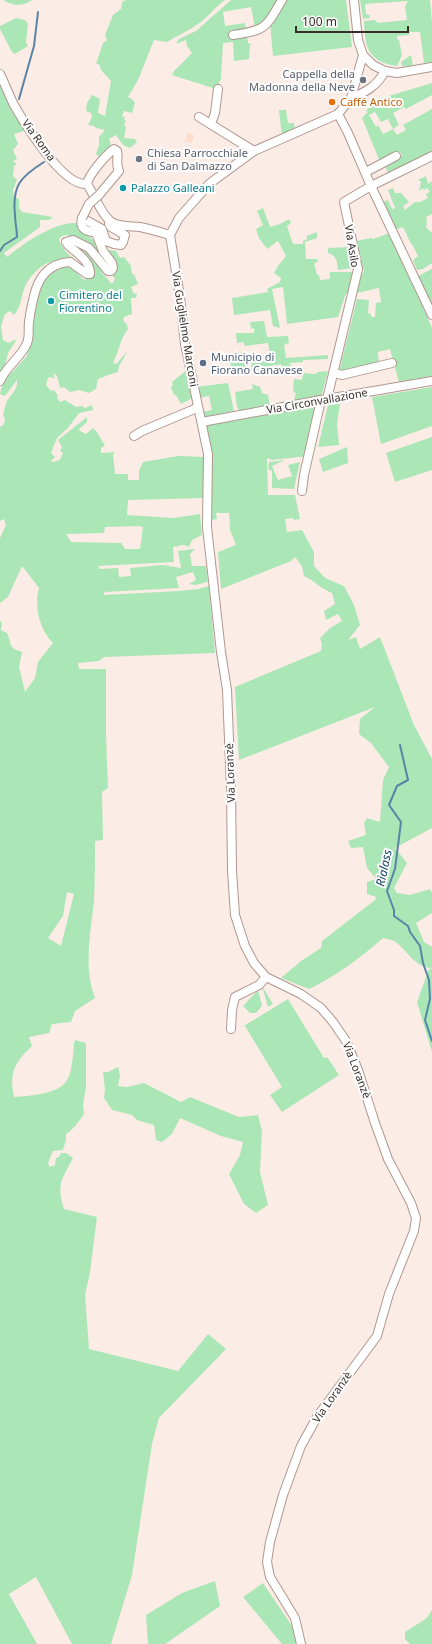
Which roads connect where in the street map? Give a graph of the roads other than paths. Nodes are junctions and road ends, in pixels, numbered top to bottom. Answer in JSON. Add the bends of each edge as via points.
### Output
{"nodes":[{"id":1,"x":282,"y":0,"type":"edge"},
{"id":2,"x":354,"y":0,"type":"edge"},
{"id":3,"x":232,"y":34,"type":"dead end"},
{"id":4,"x":363,"y":55,"type":"junction"},
{"id":5,"x":432,"y":67,"type":"edge"},
{"id":6,"x":385,"y":71,"type":"junction"},
{"id":7,"x":0,"y":74,"type":"edge"},
{"id":8,"x":218,"y":89,"type":"dead end"},
{"id":9,"x":351,"y":98,"type":"junction"},
{"id":10,"x":338,"y":114,"type":"junction"},
{"id":11,"x":199,"y":117,"type":"dead end"},
{"id":12,"x":211,"y":124,"type":"junction"},
{"id":13,"x":254,"y":151,"type":"junction"},
{"id":14,"x":396,"y":156,"type":"dead end"},
{"id":15,"x":432,"y":156,"type":"edge"},
{"id":16,"x":366,"y":172,"type":"junction"},
{"id":17,"x":86,"y":184,"type":"junction"},
{"id":18,"x":371,"y":186,"type":"junction"},
{"id":19,"x":82,"y":218,"type":"junction"},
{"id":20,"x":110,"y":221,"type":"junction"},
{"id":21,"x":170,"y":235,"type":"junction"},
{"id":22,"x":432,"y":315,"type":"edge"},
{"id":23,"x":392,"y":362,"type":"dead end"},
{"id":24,"x":334,"y":373,"type":"junction"},
{"id":25,"x":0,"y":381,"type":"edge"},
{"id":26,"x":432,"y":381,"type":"edge"},
{"id":27,"x":324,"y":399,"type":"junction"},
{"id":28,"x":197,"y":408,"type":"junction"},
{"id":29,"x":202,"y":422,"type":"junction"},
{"id":30,"x":134,"y":436,"type":"dead end"},
{"id":31,"x":302,"y":491,"type":"dead end"},
{"id":32,"x":266,"y":977,"type":"junction"},
{"id":33,"x":231,"y":1030,"type":"dead end"},
{"id":34,"x":301,"y":1644,"type":"edge"}],
"edges":[{"from":1,"to":3,"type":"street","via":[[264,27],[253,32]]},
{"from":2,"to":4,"type":"street","via":[[358,40]]},
{"from":4,"to":6,"type":"street","via":[[373,65]]},
{"from":4,"to":9,"type":"street"},
{"from":5,"to":6,"type":"street","via":[[397,73]]},
{"from":6,"to":9,"type":"street","via":[[374,86]]},
{"from":7,"to":17,"type":"street","name":"Via Roma","via":[[14,105],[48,156],[71,180]]},
{"from":8,"to":12,"type":"street"},
{"from":9,"to":10,"type":"street"},
{"from":10,"to":13,"type":"street"},
{"from":10,"to":16,"type":"street"},
{"from":11,"to":12,"type":"street"},
{"from":12,"to":13,"type":"street"},
{"from":13,"to":21,"type":"street","via":[[209,184],[179,218]]},
{"from":14,"to":16,"type":"street"},
{"from":15,"to":18,"type":"street"},
{"from":16,"to":18,"type":"street"},
{"from":17,"to":19,"type":"street","bridge":true,"via":[[105,156],[114,149],[117,151],[116,166],[119,171],[114,180],[89,204]]},
{"from":17,"to":20,"type":"street"},
{"from":18,"to":22,"type":"street"},
{"from":18,"to":24,"type":"street","name":"Via Asilo","via":[[346,200],[344,204],[358,269]]},
{"from":19,"to":20,"type":"street","via":[[102,229],[106,241],[121,245],[125,235],[110,228]]},
{"from":19,"to":25,"type":"street","via":[[82,228],[96,233],[113,268],[108,271],[89,248],[73,240],[66,242],[87,263],[91,269],[90,274],[70,262],[65,262],[54,266],[41,277],[32,300],[27,343],[21,354],[2,374]]},
{"from":20,"to":21,"type":"street"},
{"from":21,"to":28,"type":"street","name":"Via Guglielmo Marconi"},
{"from":23,"to":24,"type":"street","via":[[342,375]]},
{"from":24,"to":27,"type":"street","name":"Via Asilo"},
{"from":26,"to":27,"type":"street","name":"Via Circonvallazione"},
{"from":27,"to":29,"type":"street","name":"Via Circonvallazione"},
{"from":27,"to":31,"type":"street","name":"Via Asilo"},
{"from":28,"to":29,"type":"street","name":"Via Guglielmo Marconi"},
{"from":28,"to":30,"type":"street"},
{"from":29,"to":32,"type":"street","name":"Via Loranzè","via":[[208,454],[207,527],[227,690],[235,915],[245,946],[254,963]]},
{"from":32,"to":33,"type":"street","via":[[259,985],[235,997]]},
{"from":32,"to":34,"type":"street","name":"Via Loranzè","via":[[301,994],[321,1008],[346,1041],[388,1159],[416,1218],[414,1231],[388,1294],[377,1336],[317,1416],[283,1495],[267,1562],[270,1577],[294,1618]]}]}
